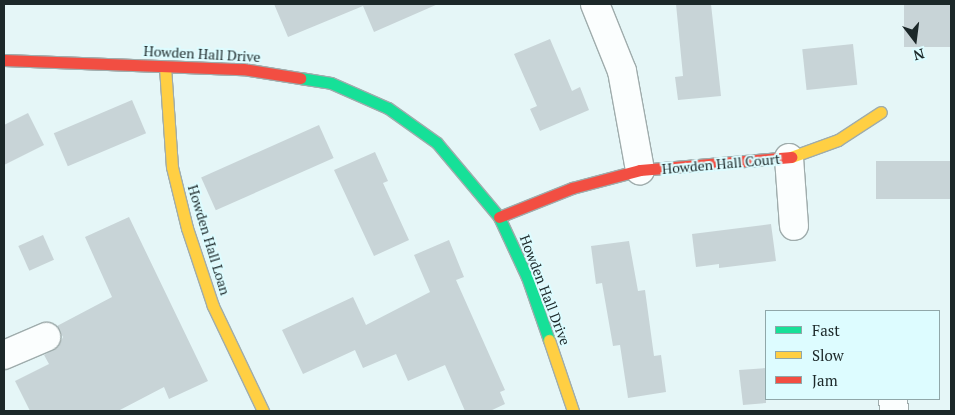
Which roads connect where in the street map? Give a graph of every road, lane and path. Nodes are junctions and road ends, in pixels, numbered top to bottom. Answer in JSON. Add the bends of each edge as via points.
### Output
{"nodes":[{"id":1,"x":595,"y":4,"type":"edge"},
{"id":2,"x":4,"y":60,"type":"edge"},
{"id":3,"x":165,"y":67,"type":"junction"},
{"id":4,"x":880,"y":112,"type":"dead end"},
{"id":5,"x":790,"y":158,"type":"junction"},
{"id":6,"x":640,"y":170,"type":"junction"},
{"id":7,"x":499,"y":217,"type":"junction"},
{"id":8,"x":794,"y":226,"type":"dead end"},
{"id":9,"x":46,"y":337,"type":"dead end"},
{"id":10,"x":4,"y":355,"type":"edge"},
{"id":11,"x":263,"y":411,"type":"edge"},
{"id":12,"x":573,"y":411,"type":"edge"}],
"edges":[{"from":1,"to":6,"type":"street","via":[[622,71]]},
{"from":2,"to":3,"type":"street","name":"Howden Hall Drive"},
{"from":3,"to":7,"type":"street","name":"Howden Hall Drive","via":[[242,69],[309,79],[370,98],[437,143]]},
{"from":3,"to":11,"type":"street","name":"Howden Hall Loan","via":[[172,167],[187,228],[213,306]]},
{"from":4,"to":5,"type":"street","name":"Howden Hall Court","via":[[838,140]]},
{"from":5,"to":6,"type":"street","name":"Howden Hall Court"},
{"from":5,"to":8,"type":"street"},
{"from":6,"to":7,"type":"street","name":"Howden Hall Court","via":[[564,190]]},
{"from":7,"to":12,"type":"street","name":"Howden Hall Drive","via":[[527,277]]},
{"from":9,"to":10,"type":"street"}]}
